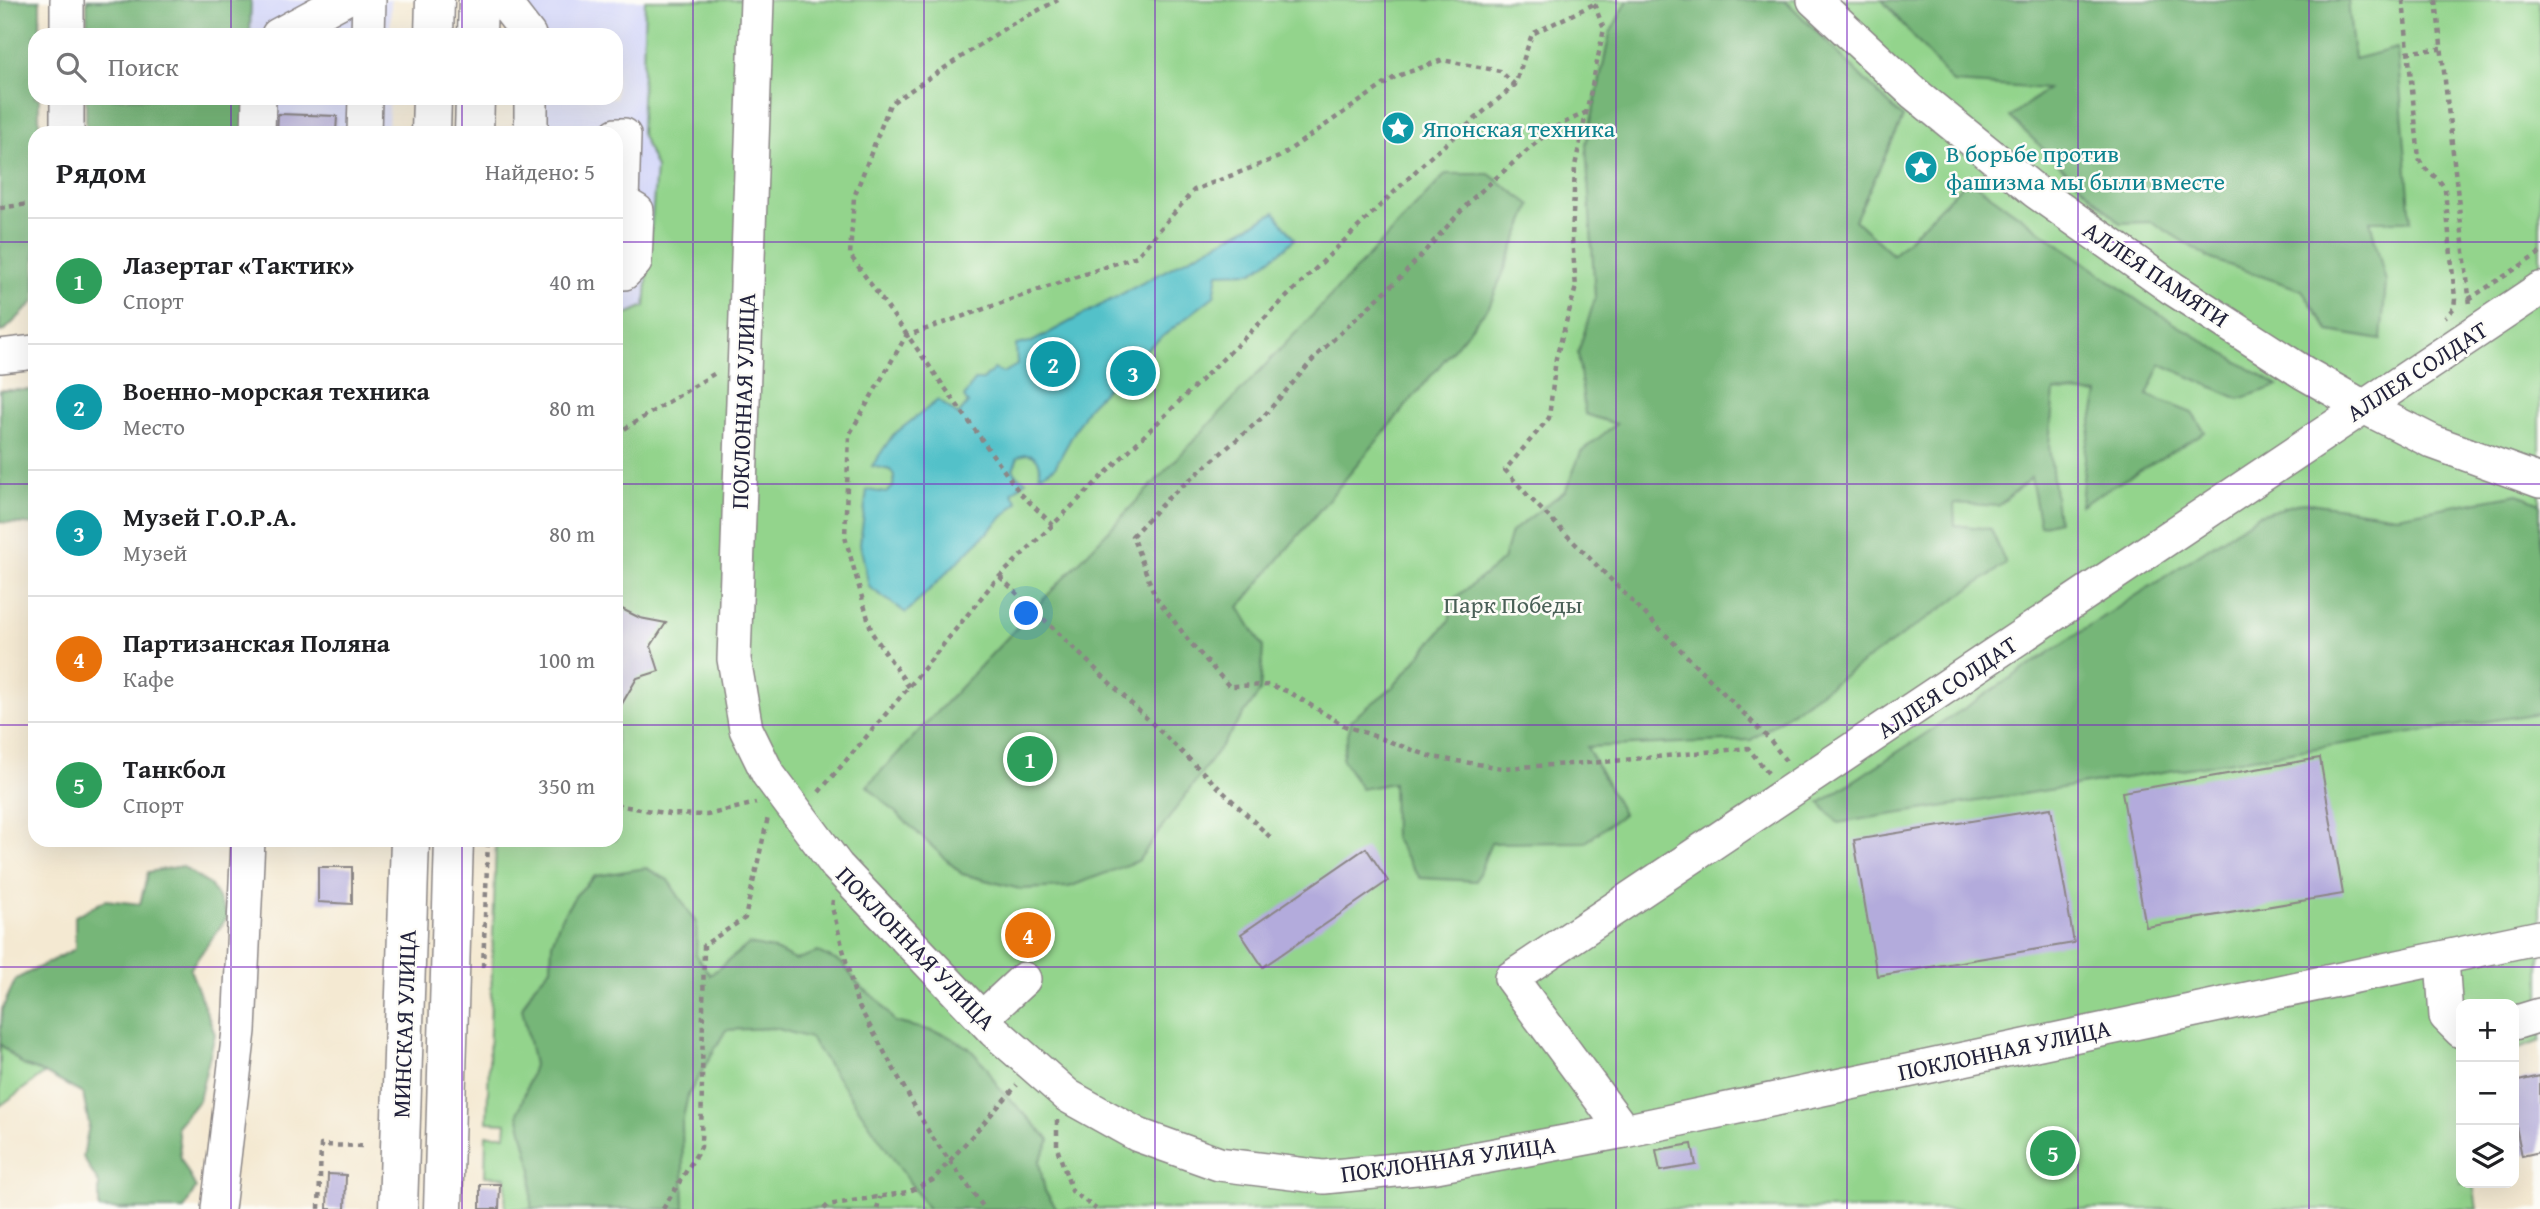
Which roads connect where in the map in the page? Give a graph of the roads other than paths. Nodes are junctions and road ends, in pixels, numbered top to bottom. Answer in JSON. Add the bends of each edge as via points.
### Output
{"nodes":[{"id":1,"x":67,"y":0,"type":"edge"},
{"id":2,"x":343,"y":0,"type":"edge"},
{"id":3,"x":369,"y":0,"type":"edge"},
{"id":4,"x":435,"y":0,"type":"edge"},
{"id":5,"x":478,"y":0,"type":"edge"},
{"id":6,"x":502,"y":0,"type":"edge"},
{"id":7,"x":757,"y":0,"type":"edge"},
{"id":8,"x":1814,"y":0,"type":"edge"},
{"id":9,"x":67,"y":28,"type":"edge"},
{"id":10,"x":291,"y":28,"type":"edge"},
{"id":11,"x":368,"y":28,"type":"edge"},
{"id":12,"x":434,"y":28,"type":"edge"},
{"id":13,"x":477,"y":28,"type":"edge"},
{"id":14,"x":524,"y":28,"type":"edge"},
{"id":15,"x":67,"y":105,"type":"edge"},
{"id":16,"x":259,"y":105,"type":"edge"},
{"id":17,"x":365,"y":105,"type":"edge"},
{"id":18,"x":432,"y":105,"type":"edge"},
{"id":19,"x":475,"y":105,"type":"edge"},
{"id":20,"x":531,"y":105,"type":"edge"},
{"id":21,"x":67,"y":126,"type":"edge"},
{"id":22,"x":258,"y":126,"type":"edge"},
{"id":23,"x":364,"y":126,"type":"edge"},
{"id":24,"x":431,"y":126,"type":"edge"},
{"id":25,"x":474,"y":126,"type":"edge"},
{"id":26,"x":531,"y":126,"type":"edge"},
{"id":27,"x":623,"y":204,"type":"edge"},
{"id":28,"x":623,"y":273,"type":"edge"},
{"id":29,"x":2540,"y":289,"type":"edge"},
{"id":30,"x":28,"y":353,"type":"edge"},
{"id":31,"x":0,"y":356,"type":"edge"},
{"id":32,"x":2362,"y":407,"type":"junction"},
{"id":33,"x":2540,"y":481,"type":"edge"},
{"id":34,"x":248,"y":847,"type":"edge"},
{"id":35,"x":410,"y":847,"type":"edge"},
{"id":36,"x":454,"y":847,"type":"edge"},
{"id":37,"x":2540,"y":937,"type":"edge"},
{"id":38,"x":2442,"y":959,"type":"junction"},
{"id":39,"x":1024,"y":979,"type":"dead end"},
{"id":40,"x":2540,"y":1015,"type":"edge"},
{"id":41,"x":982,"y":1018,"type":"junction"},
{"id":42,"x":2519,"y":1021,"type":"edge"},
{"id":43,"x":2456,"y":1026,"type":"edge"},
{"id":44,"x":1624,"y":1131,"type":"junction"},
{"id":45,"x":218,"y":1209,"type":"edge"},
{"id":46,"x":398,"y":1209,"type":"edge"},
{"id":47,"x":443,"y":1209,"type":"edge"}],
"edges":[{"from":1,"to":9,"type":"street"},
{"from":2,"to":10,"type":"street"},
{"from":3,"to":11,"type":"street"},
{"from":4,"to":12,"type":"main road"},
{"from":5,"to":13,"type":"main road"},
{"from":6,"to":14,"type":"street"},
{"from":7,"to":41,"type":"street","name":"ПОКЛОННАЯ УЛИЦА","via":[[734,646],[746,729],[768,774],[837,866]]},
{"from":8,"to":32,"type":"street","name":"АЛЛЕЯ ПАМЯТИ","via":[[1914,93],[2035,191],[2172,288]]},
{"from":15,"to":21,"type":"street"},
{"from":16,"to":22,"type":"street"},
{"from":17,"to":23,"type":"street"},
{"from":18,"to":24,"type":"main road"},
{"from":19,"to":25,"type":"main road"},
{"from":20,"to":26,"type":"street"},
{"from":27,"to":28,"type":"street","via":[[637,211],[635,262]]},
{"from":29,"to":32,"type":"street","name":"АЛЛЕЯ СОЛДАТ"},
{"from":30,"to":31,"type":"street"},
{"from":32,"to":33,"type":"street","name":"АЛЛЕЯ ПАМЯТИ","via":[[2433,442]]},
{"from":32,"to":44,"type":"street","name":"АЛЛЕЯ СОЛДАТ","via":[[1511,978]]},
{"from":34,"to":45,"type":"street","via":[[239,1031]]},
{"from":35,"to":46,"type":"main road","name":"МИНСКАЯ УЛИЦА"},
{"from":36,"to":47,"type":"main road","name":"МИНСКАЯ УЛИЦА"},
{"from":37,"to":38,"type":"street","name":"ПОКЛОННАЯ УЛИЦА"},
{"from":38,"to":43,"type":"street","via":[[2446,1016]]},
{"from":38,"to":44,"type":"street","name":"ПОКЛОННАЯ УЛИЦА"},
{"from":39,"to":41,"type":"street"},
{"from":40,"to":42,"type":"street"},
{"from":41,"to":44,"type":"street","name":"ПОКЛОННАЯ УЛИЦА","via":[[1068,1096],[1138,1135],[1219,1164],[1324,1177],[1436,1166]]}]}
